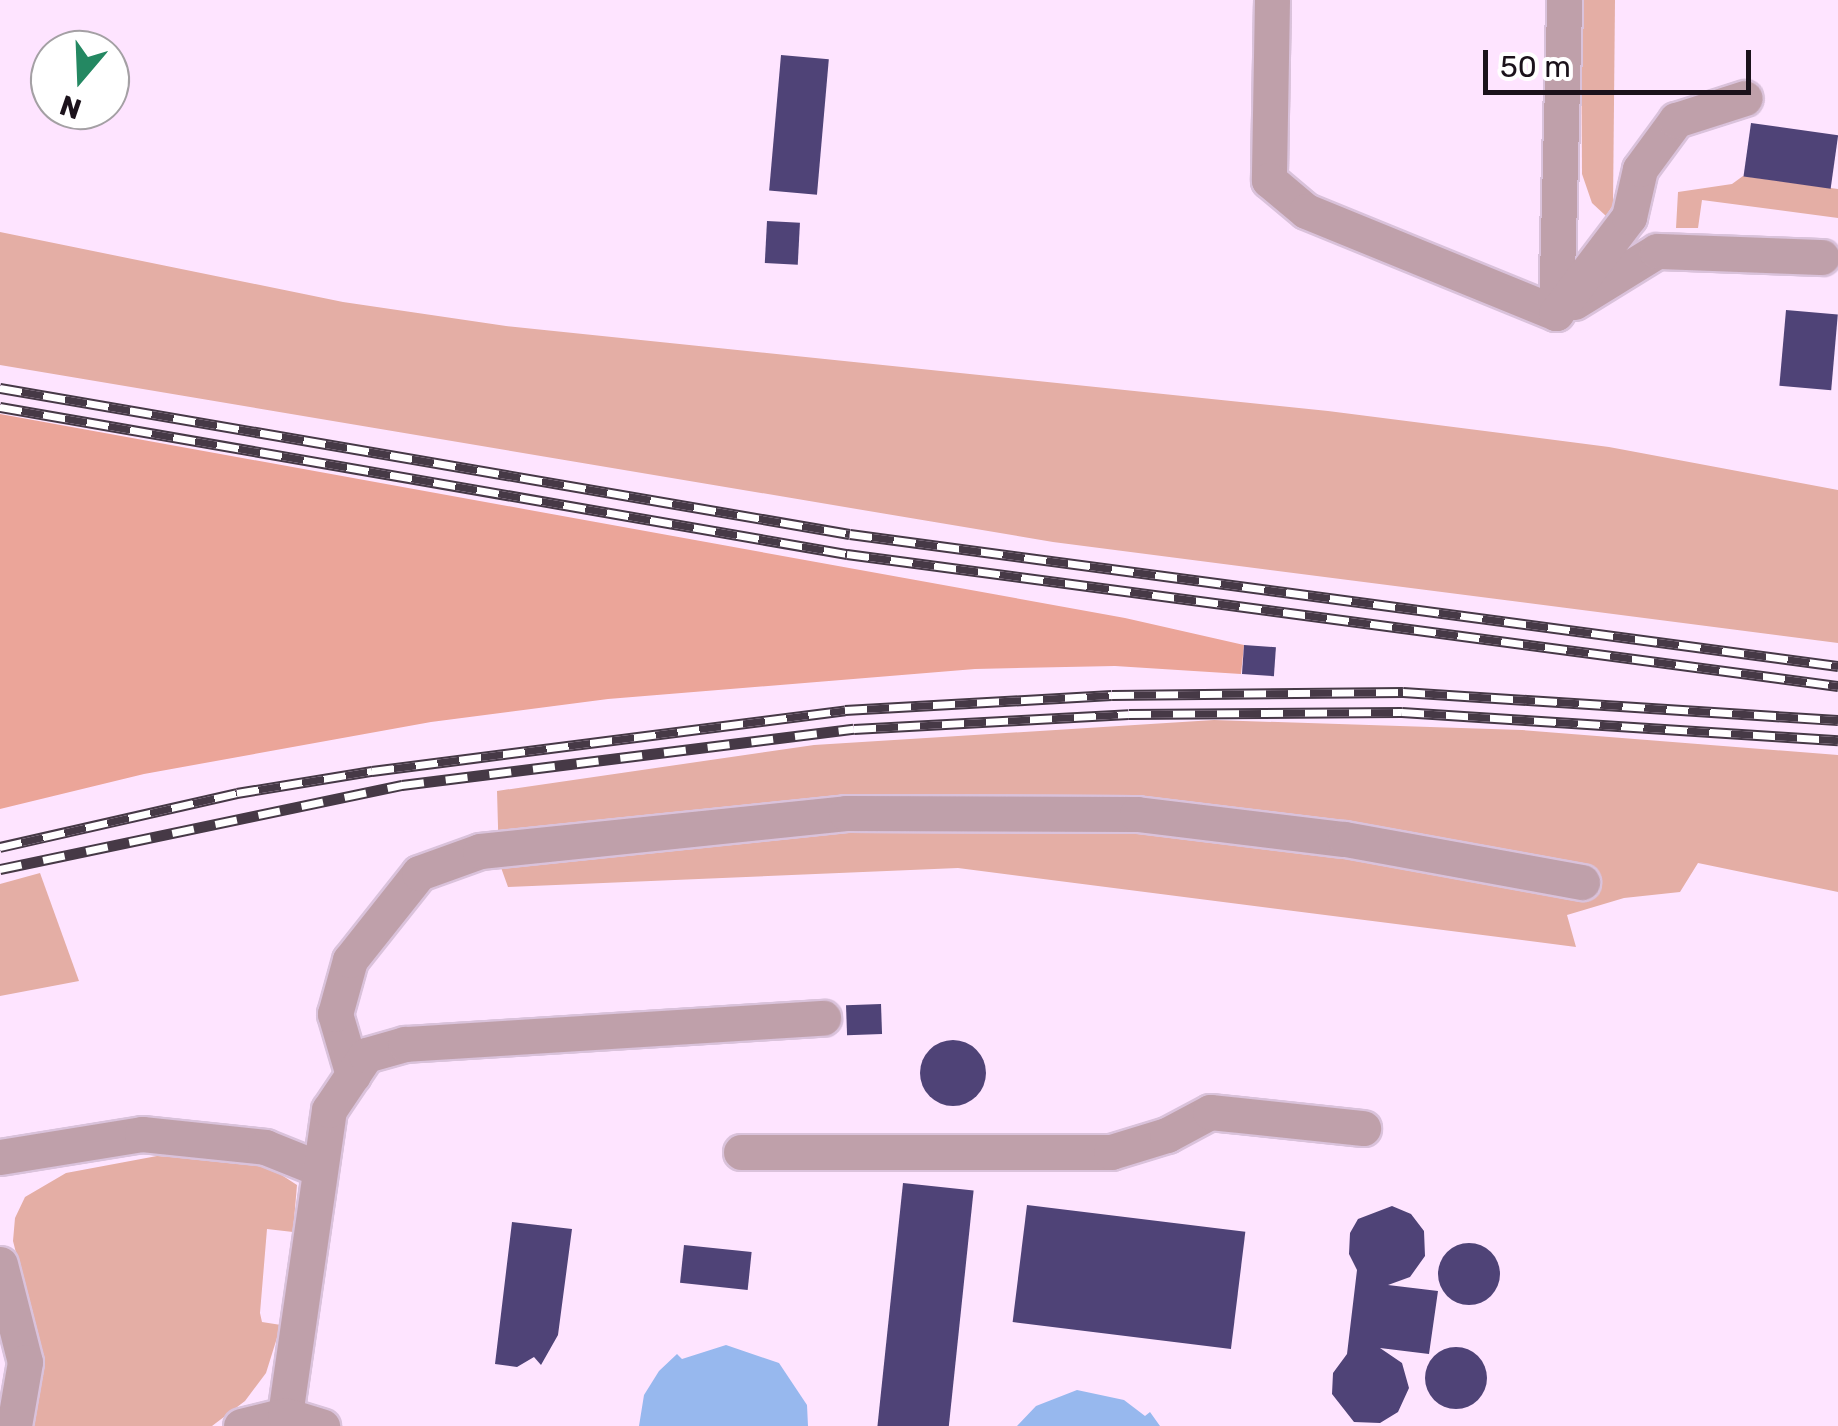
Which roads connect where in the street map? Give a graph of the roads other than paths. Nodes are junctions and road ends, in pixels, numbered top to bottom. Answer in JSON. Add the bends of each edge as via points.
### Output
{"nodes":[{"id":1,"x":1272,"y":0,"type":"edge"},
{"id":2,"x":1564,"y":0,"type":"edge"},
{"id":3,"x":1745,"y":98,"type":"dead end"},
{"id":4,"x":1822,"y":257,"type":"dead end"},
{"id":5,"x":1556,"y":313,"type":"junction"},
{"id":6,"x":1582,"y":882,"type":"dead end"},
{"id":7,"x":823,"y":1018,"type":"dead end"},
{"id":8,"x":352,"y":1076,"type":"junction"},
{"id":9,"x":1363,"y":1128,"type":"dead end"},
{"id":10,"x":741,"y":1152,"type":"dead end"},
{"id":11,"x":0,"y":1157,"type":"edge"},
{"id":12,"x":320,"y":1169,"type":"junction"},
{"id":13,"x":0,"y":1264,"type":"edge"},
{"id":14,"x":285,"y":1415,"type":"junction"},
{"id":15,"x":14,"y":1426,"type":"edge"},
{"id":16,"x":241,"y":1426,"type":"edge"},
{"id":17,"x":322,"y":1426,"type":"edge"}],
"edges":[{"from":1,"to":5,"type":"street","via":[[1269,180],[1306,211]]},
{"from":2,"to":5,"type":"street"},
{"from":3,"to":5,"type":"street","via":[[1676,120],[1640,168],[1629,216]]},
{"from":4,"to":5,"type":"street","via":[[1657,252]]},
{"from":6,"to":8,"type":"street","via":[[1345,839],[1137,814],[846,813],[480,852],[419,872],[350,960],[335,1014]]},
{"from":7,"to":8,"type":"street","via":[[405,1044],[366,1056]]},
{"from":8,"to":12,"type":"street","via":[[329,1110]]},
{"from":9,"to":10,"type":"street","via":[[1210,1112],[1167,1135],[1111,1152]]},
{"from":11,"to":12,"type":"street","via":[[142,1134],[265,1146]]},
{"from":12,"to":14,"type":"street"},
{"from":13,"to":15,"type":"street","via":[[25,1362]]},
{"from":14,"to":16,"type":"street"},
{"from":14,"to":17,"type":"street"}]}
